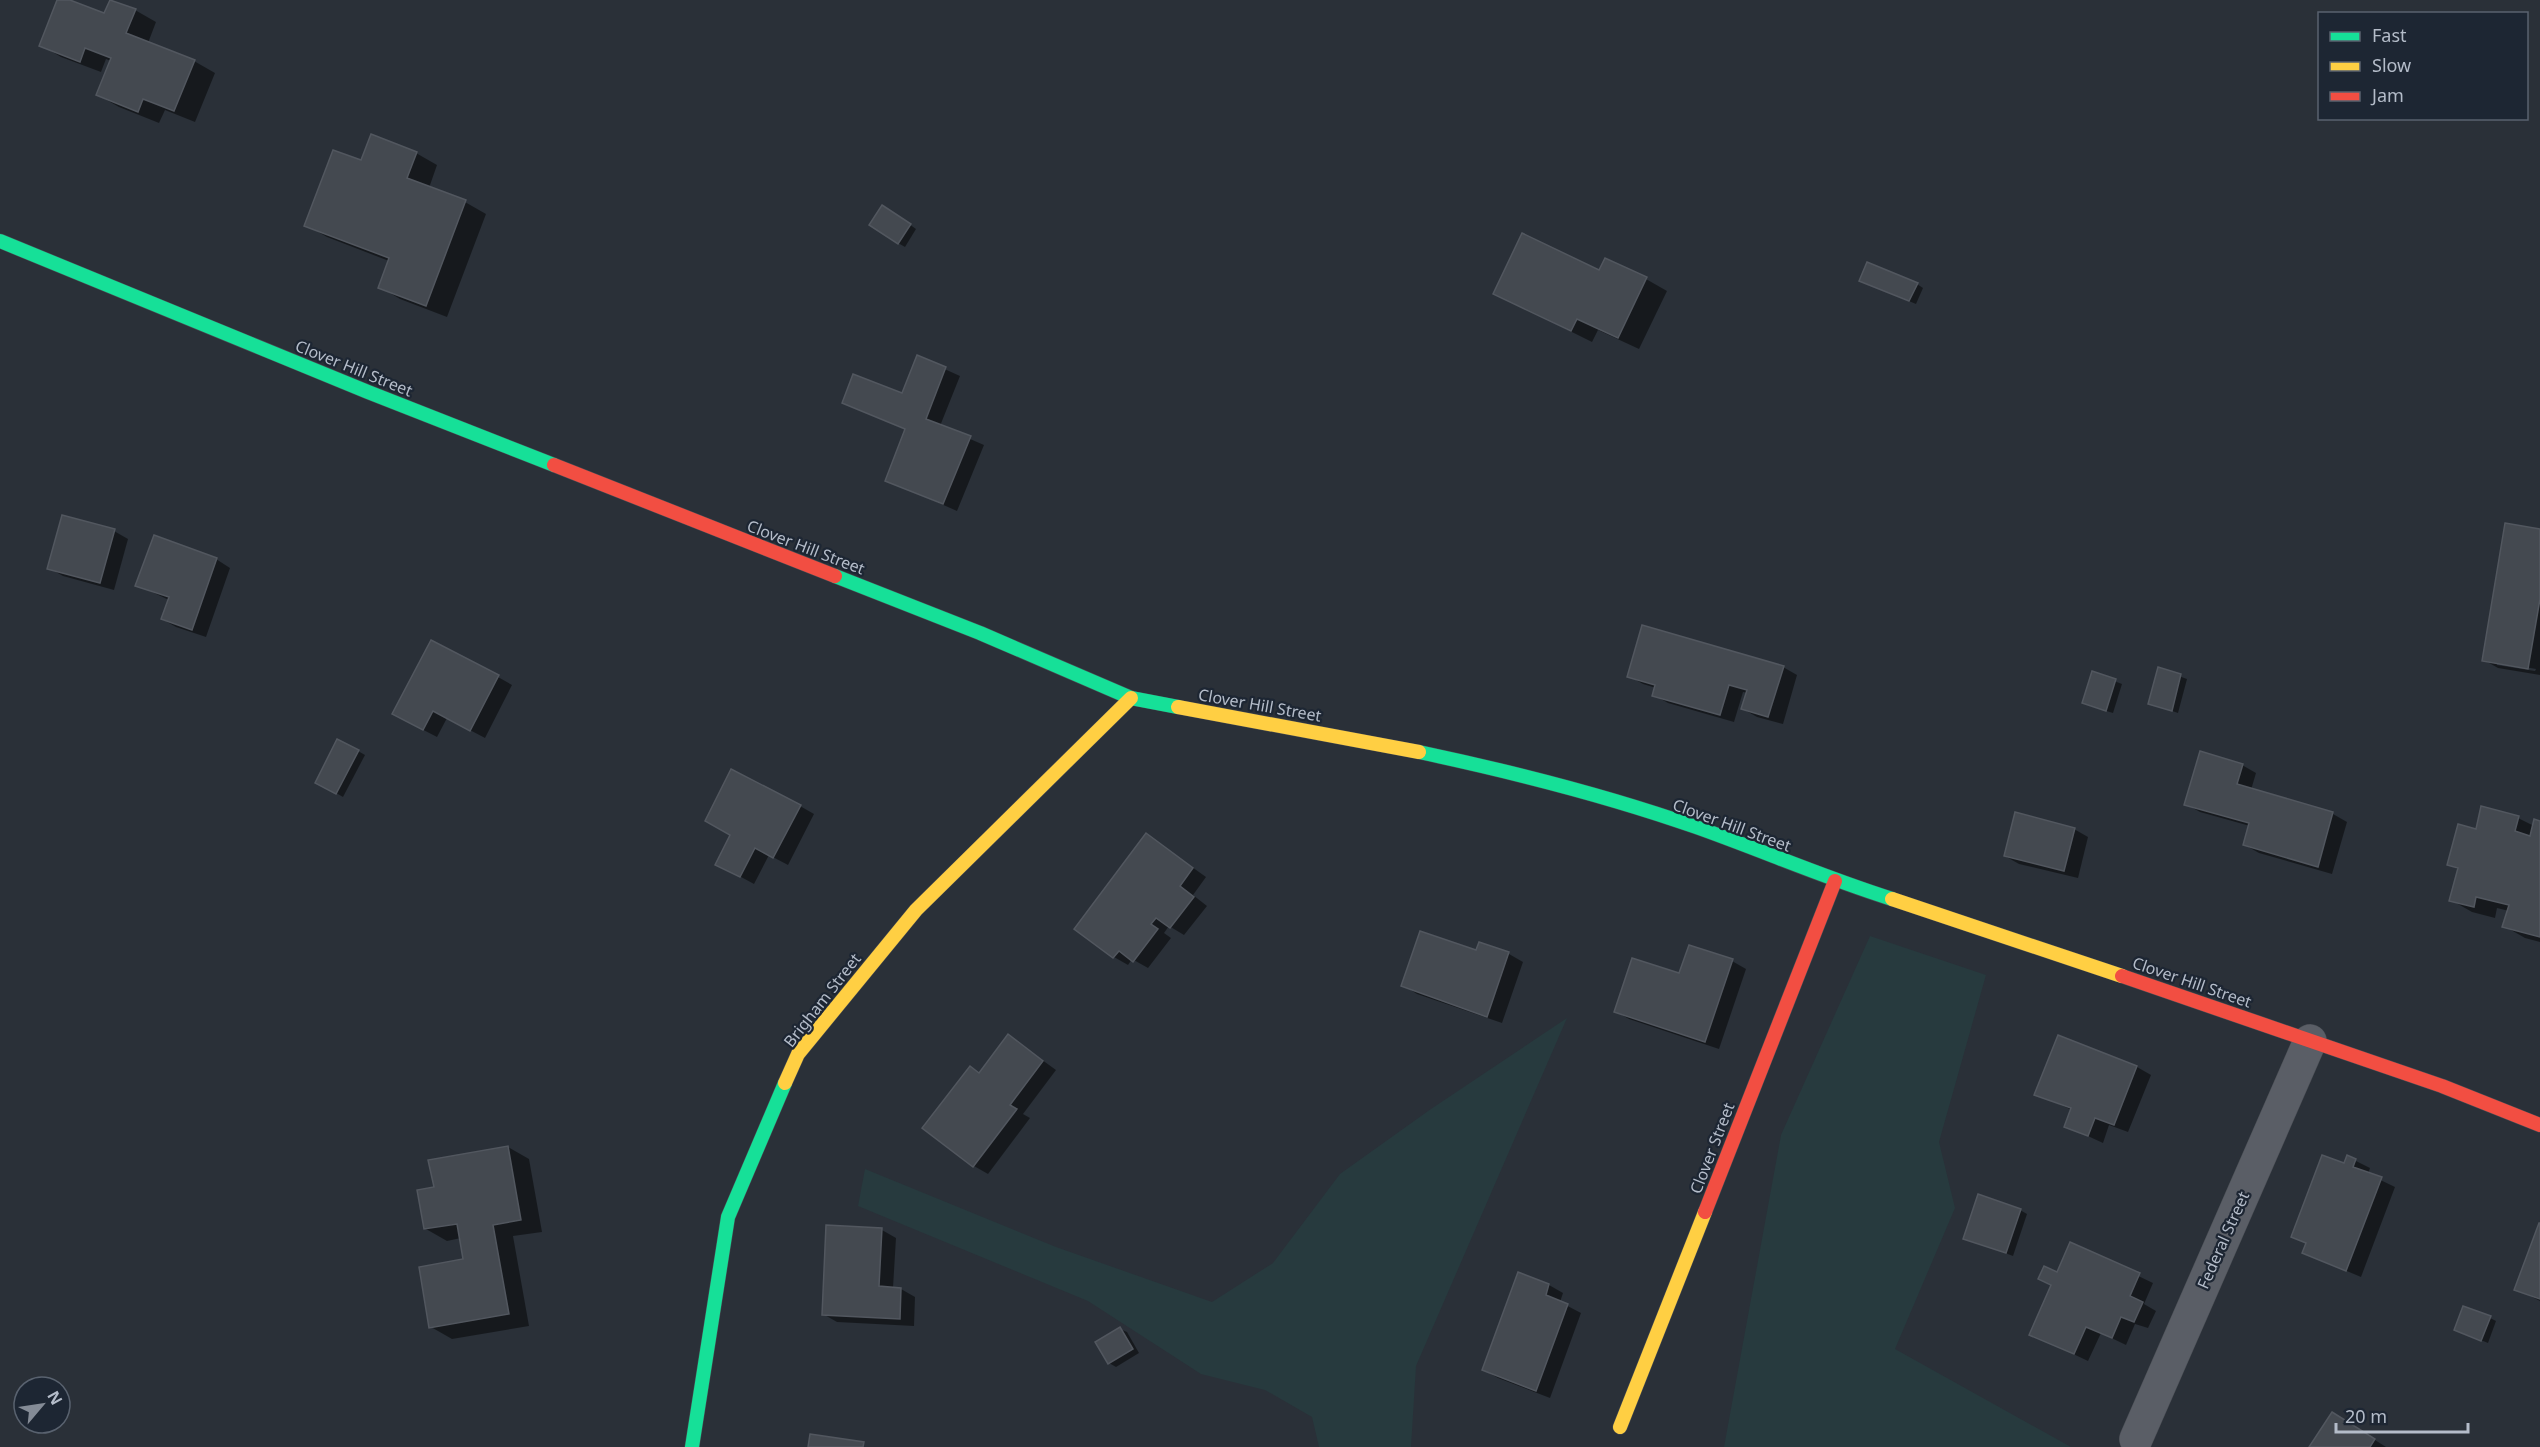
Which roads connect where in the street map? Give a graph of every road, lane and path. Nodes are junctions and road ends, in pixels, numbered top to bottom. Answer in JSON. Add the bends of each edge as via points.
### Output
{"nodes":[{"id":1,"x":0,"y":241,"type":"edge"},
{"id":2,"x":1131,"y":698,"type":"junction"},
{"id":3,"x":1835,"y":881,"type":"junction"},
{"id":4,"x":2310,"y":1041,"type":"junction"},
{"id":5,"x":2540,"y":1125,"type":"edge"},
{"id":6,"x":1620,"y":1427,"type":"dead end"},
{"id":7,"x":2136,"y":1439,"type":"dead end"},
{"id":8,"x":692,"y":1447,"type":"edge"}],
"edges":[{"from":1,"to":2,"type":"street","name":"Clover Hill Street","via":[[368,392],[980,633]]},
{"from":2,"to":3,"type":"street","name":"Clover Hill Street","via":[[1523,774],[1695,827]]},
{"from":2,"to":8,"type":"street","name":"Brigham Street","via":[[916,910],[798,1054],[728,1218]]},
{"from":3,"to":4,"type":"street","name":"Clover Hill Street"},
{"from":3,"to":6,"type":"street","name":"Clover Street"},
{"from":4,"to":5,"type":"street","name":"Clover Hill Street","via":[[2442,1086]]},
{"from":4,"to":7,"type":"street","name":"Federal Street"}]}
